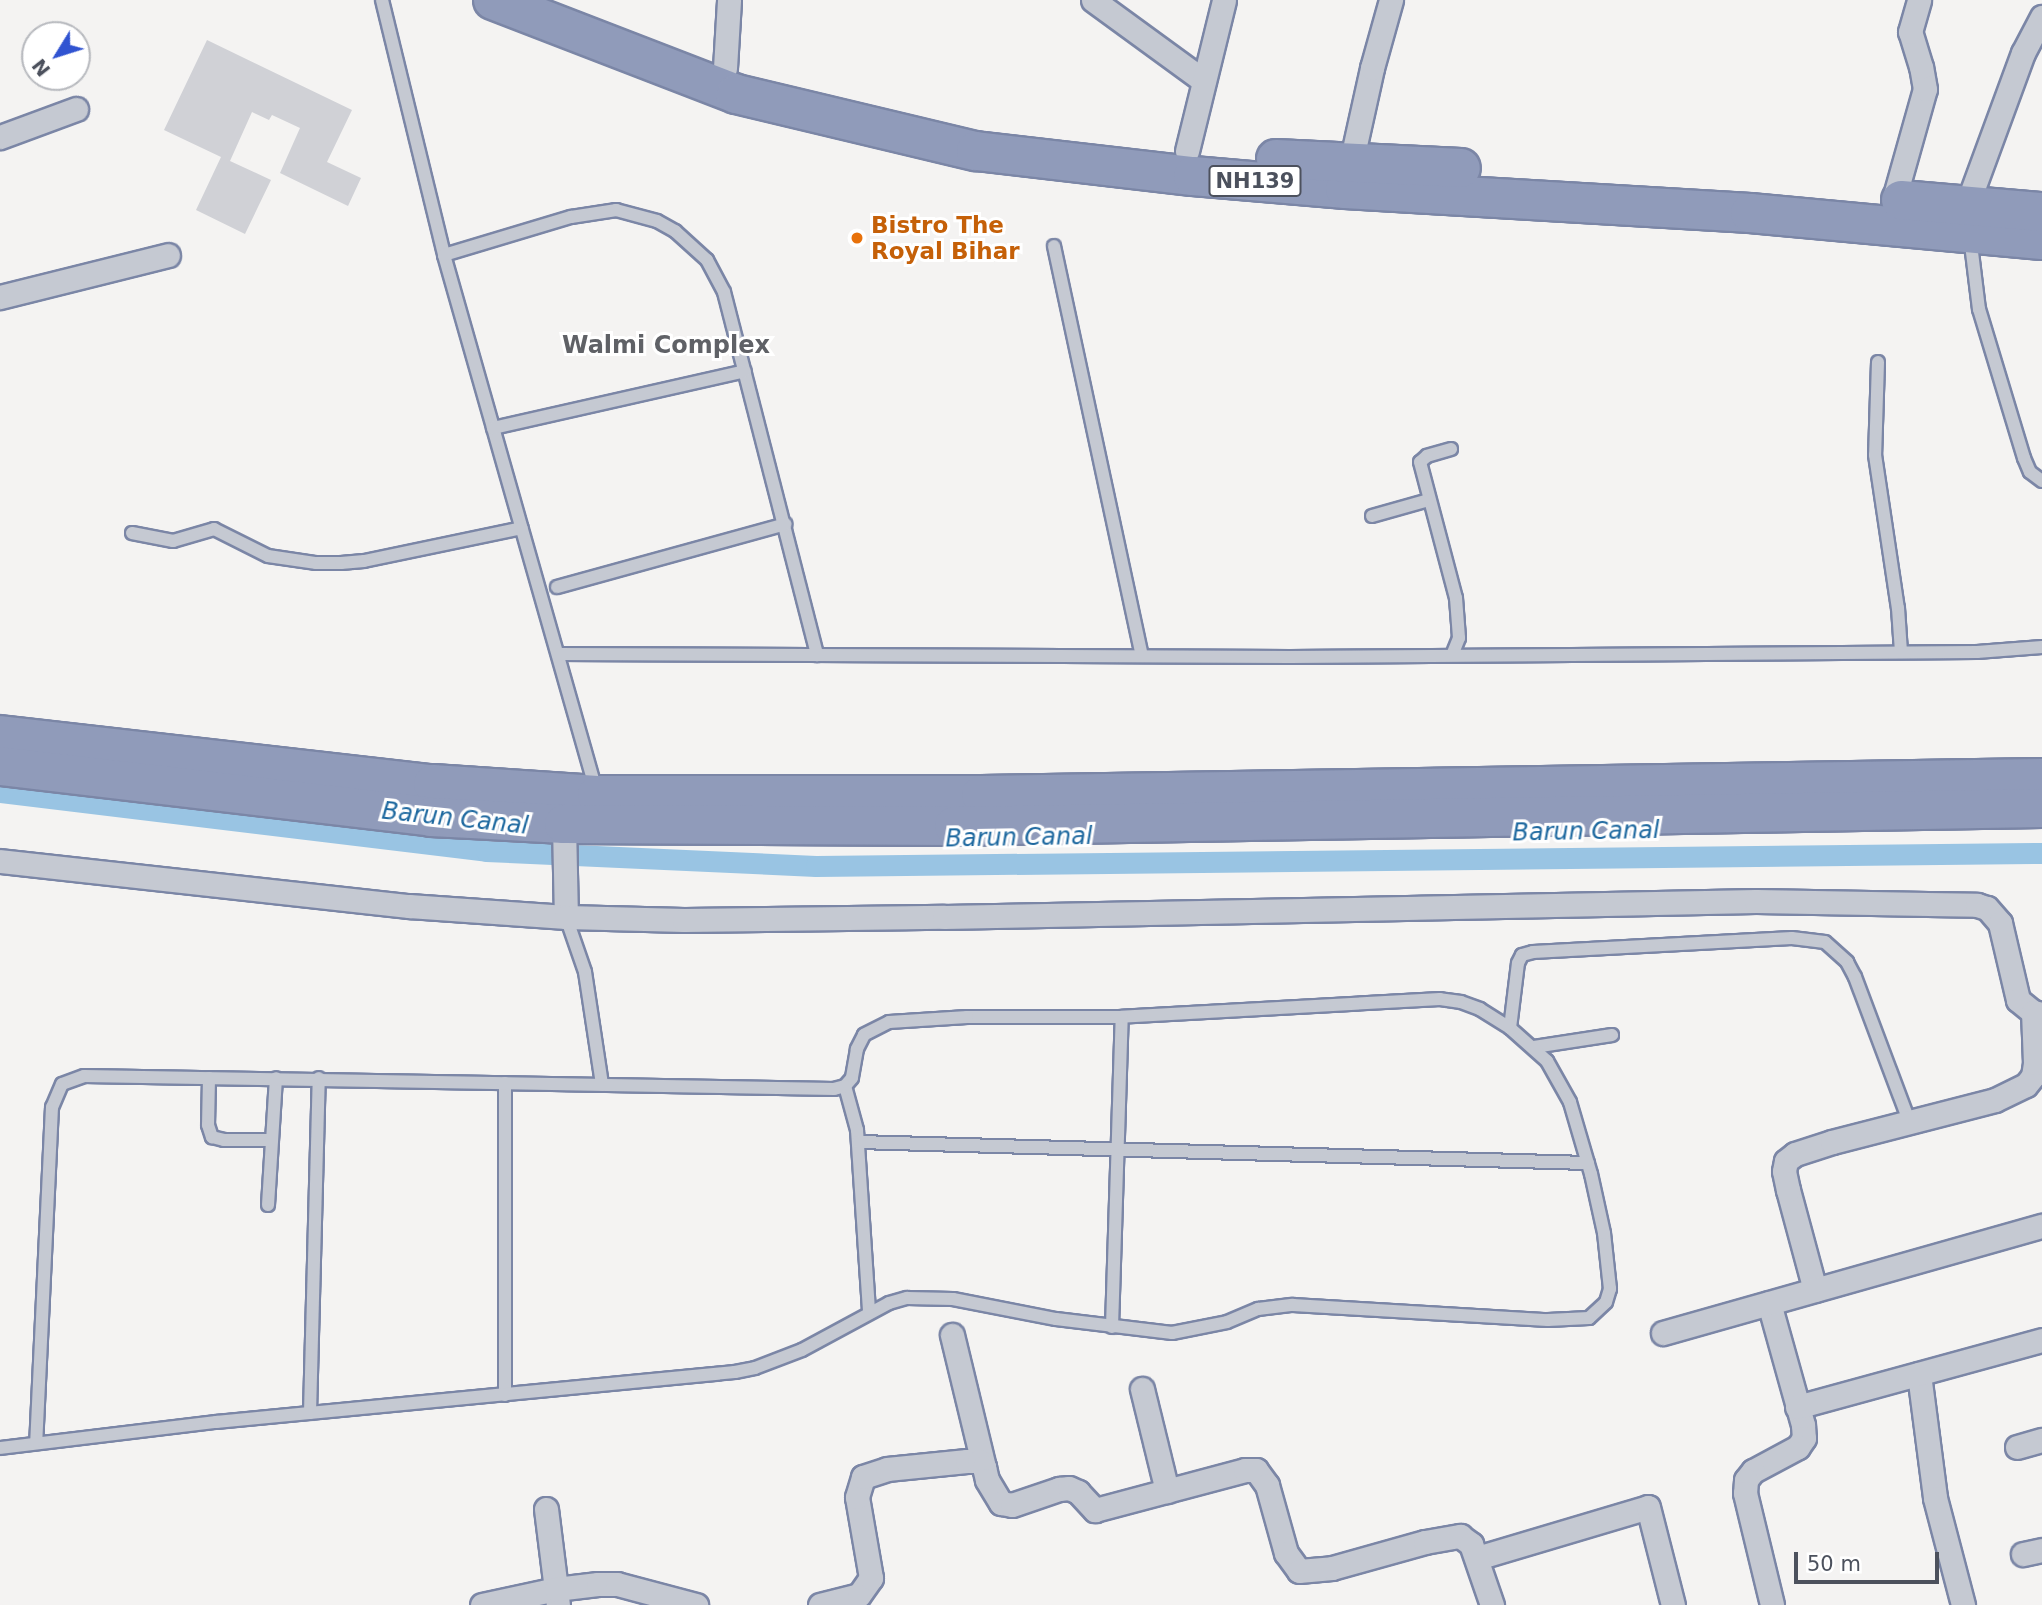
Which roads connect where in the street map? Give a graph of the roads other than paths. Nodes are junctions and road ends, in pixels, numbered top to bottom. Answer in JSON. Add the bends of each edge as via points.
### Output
{"nodes":[{"id":1,"x":382,"y":0,"type":"edge"},
{"id":2,"x":493,"y":0,"type":"edge"},
{"id":3,"x":550,"y":0,"type":"edge"},
{"id":4,"x":729,"y":0,"type":"edge"},
{"id":5,"x":1093,"y":0,"type":"edge"},
{"id":6,"x":1224,"y":0,"type":"edge"},
{"id":7,"x":1391,"y":0,"type":"edge"},
{"id":8,"x":1916,"y":1,"type":"edge"},
{"id":9,"x":2042,"y":18,"type":"edge"},
{"id":10,"x":725,"y":68,"type":"junction"},
{"id":11,"x":1204,"y":81,"type":"junction"},
{"id":12,"x":76,"y":109,"type":"dead end"},
{"id":13,"x":0,"y":137,"type":"edge"},
{"id":14,"x":1187,"y":151,"type":"junction"},
{"id":15,"x":1348,"y":175,"type":"junction"},
{"id":16,"x":1894,"y":199,"type":"junction"},
{"id":17,"x":2042,"y":212,"type":"edge"},
{"id":18,"x":1968,"y":219,"type":"junction"},
{"id":19,"x":2042,"y":240,"type":"edge"},
{"id":20,"x":1054,"y":246,"type":"dead end"},
{"id":21,"x":168,"y":255,"type":"dead end"},
{"id":22,"x":444,"y":255,"type":"junction"},
{"id":23,"x":0,"y":297,"type":"edge"},
{"id":24,"x":1878,"y":362,"type":"dead end"},
{"id":25,"x":746,"y":371,"type":"junction"},
{"id":26,"x":493,"y":428,"type":"junction"},
{"id":27,"x":1451,"y":449,"type":"dead end"},
{"id":28,"x":2042,"y":481,"type":"edge"},
{"id":29,"x":1429,"y":500,"type":"junction"},
{"id":30,"x":1373,"y":516,"type":"dead end"},
{"id":31,"x":785,"y":524,"type":"junction"},
{"id":32,"x":522,"y":528,"type":"junction"},
{"id":33,"x":132,"y":533,"type":"dead end"},
{"id":34,"x":557,"y":587,"type":"dead end"},
{"id":35,"x":2042,"y":647,"type":"edge"},
{"id":36,"x":1901,"y":652,"type":"junction"},
{"id":37,"x":558,"y":654,"type":"junction"},
{"id":38,"x":817,"y":655,"type":"junction"},
{"id":39,"x":1452,"y":655,"type":"junction"},
{"id":40,"x":1142,"y":656,"type":"junction"},
{"id":41,"x":0,"y":735,"type":"edge"},
{"id":42,"x":0,"y":766,"type":"edge"},
{"id":43,"x":2042,"y":778,"type":"edge"},
{"id":44,"x":597,"y":796,"type":"junction"},
{"id":45,"x":2042,"y":808,"type":"edge"},
{"id":46,"x":564,"y":834,"type":"junction"},
{"id":47,"x":0,"y":860,"type":"edge"},
{"id":48,"x":565,"y":909,"type":"junction"},
{"id":49,"x":2037,"y":1013,"type":"edge"},
{"id":50,"x":1122,"y":1017,"type":"junction"},
{"id":51,"x":1510,"y":1028,"type":"junction"},
{"id":52,"x":1612,"y":1035,"type":"dead end"},
{"id":53,"x":1534,"y":1047,"type":"junction"},
{"id":54,"x":2035,"y":1063,"type":"junction"},
{"id":55,"x":209,"y":1078,"type":"junction"},
{"id":56,"x":276,"y":1078,"type":"junction"},
{"id":57,"x":319,"y":1078,"type":"junction"},
{"id":58,"x":505,"y":1083,"type":"junction"},
{"id":59,"x":602,"y":1085,"type":"junction"},
{"id":60,"x":845,"y":1086,"type":"junction"},
{"id":61,"x":2042,"y":1087,"type":"edge"},
{"id":62,"x":1909,"y":1121,"type":"junction"},
{"id":63,"x":272,"y":1140,"type":"junction"},
{"id":64,"x":858,"y":1142,"type":"junction"},
{"id":65,"x":1119,"y":1148,"type":"junction"},
{"id":66,"x":1588,"y":1163,"type":"junction"},
{"id":67,"x":268,"y":1205,"type":"dead end"},
{"id":68,"x":2042,"y":1226,"type":"edge"},
{"id":69,"x":1815,"y":1290,"type":"junction"},
{"id":70,"x":1769,"y":1303,"type":"junction"},
{"id":71,"x":869,"y":1313,"type":"junction"},
{"id":72,"x":1112,"y":1327,"type":"junction"},
{"id":73,"x":1662,"y":1334,"type":"dead end"},
{"id":74,"x":952,"y":1335,"type":"dead end"},
{"id":75,"x":2042,"y":1340,"type":"edge"},
{"id":76,"x":1919,"y":1374,"type":"junction"},
{"id":77,"x":1142,"y":1389,"type":"dead end"},
{"id":78,"x":505,"y":1395,"type":"junction"},
{"id":79,"x":1797,"y":1407,"type":"junction"},
{"id":80,"x":310,"y":1413,"type":"junction"},
{"id":81,"x":2042,"y":1440,"type":"edge"},
{"id":82,"x":36,"y":1443,"type":"junction"},
{"id":83,"x":2017,"y":1447,"type":"dead end"},
{"id":84,"x":0,"y":1448,"type":"edge"},
{"id":85,"x":984,"y":1467,"type":"junction"},
{"id":86,"x":1167,"y":1491,"type":"junction"},
{"id":87,"x":546,"y":1509,"type":"dead end"},
{"id":88,"x":1476,"y":1558,"type":"junction"},
{"id":89,"x":557,"y":1597,"type":"edge"},
{"id":90,"x":482,"y":1605,"type":"edge"},
{"id":91,"x":696,"y":1605,"type":"edge"},
{"id":92,"x":820,"y":1605,"type":"edge"},
{"id":93,"x":1492,"y":1605,"type":"edge"},
{"id":94,"x":1673,"y":1605,"type":"edge"},
{"id":95,"x":1772,"y":1605,"type":"edge"},
{"id":96,"x":1963,"y":1605,"type":"edge"}],
"edges":[{"from":1,"to":22,"type":"lane"},
{"from":2,"to":15,"type":"highway","number":"NH139","via":[[736,94],[976,151],[1062,163]]},
{"from":3,"to":10,"type":"highway","number":"NH139"},
{"from":4,"to":10,"type":"street"},
{"from":5,"to":11,"type":"street"},
{"from":6,"to":11,"type":"street"},
{"from":7,"to":15,"type":"street"},
{"from":8,"to":16,"type":"street","via":[[1910,32],[1925,89]]},
{"from":9,"to":18,"type":"street","via":[[2023,53]]},
{"from":10,"to":14,"type":"highway","number":"NH139","via":[[928,118]]},
{"from":11,"to":14,"type":"street"},
{"from":12,"to":13,"type":"street"},
{"from":14,"to":15,"type":"highway","number":"NH139","via":[[1269,159]]},
{"from":15,"to":16,"type":"highway","number":"NH139"},
{"from":15,"to":18,"type":"highway","number":"NH139","via":[[1749,213]]},
{"from":16,"to":18,"type":"highway","number":"NH139"},
{"from":17,"to":18,"type":"highway","number":"NH139"},
{"from":18,"to":19,"type":"highway","number":"NH139"},
{"from":18,"to":28,"type":"lane","via":[[1979,309],[2024,458],[2030,472]]},
{"from":20,"to":40,"type":"lane"},
{"from":21,"to":23,"type":"street"},
{"from":22,"to":25,"type":"lane","via":[[596,212],[617,210],[657,221],[707,260],[724,292]]},
{"from":22,"to":26,"type":"lane"},
{"from":24,"to":36,"type":"lane","via":[[1875,455]]},
{"from":25,"to":26,"type":"lane"},
{"from":25,"to":31,"type":"lane"},
{"from":26,"to":32,"type":"lane"},
{"from":27,"to":29,"type":"lane","via":[[1420,462]]},
{"from":29,"to":30,"type":"lane"},
{"from":29,"to":39,"type":"lane","via":[[1456,598],[1459,638]]},
{"from":31,"to":34,"type":"lane"},
{"from":31,"to":38,"type":"lane"},
{"from":32,"to":33,"type":"lane","via":[[364,562],[316,563],[268,556],[214,528],[173,541]]},
{"from":32,"to":37,"type":"lane"},
{"from":35,"to":36,"type":"lane"},
{"from":36,"to":39,"type":"lane"},
{"from":37,"to":38,"type":"lane"},
{"from":37,"to":44,"type":"lane"},
{"from":38,"to":40,"type":"lane"},
{"from":39,"to":40,"type":"lane"},
{"from":41,"to":44,"type":"highway","via":[[433,784]]},
{"from":42,"to":46,"type":"highway"},
{"from":43,"to":44,"type":"highway"},
{"from":45,"to":46,"type":"highway"},
{"from":46,"to":48,"type":"street"},
{"from":47,"to":48,"type":"street","via":[[408,906]]},
{"from":48,"to":49,"type":"street","via":[[684,920],[1756,901],[1977,905],[1987,908],[2000,923],[2018,1000]]},
{"from":48,"to":59,"type":"lane","via":[[589,991]]},
{"from":49,"to":54,"type":"street"},
{"from":50,"to":51,"type":"lane","via":[[1440,999],[1480,1009]]},
{"from":50,"to":60,"type":"lane","via":[[889,1022],[864,1035]]},
{"from":50,"to":65,"type":"lane"},
{"from":51,"to":53,"type":"lane"},
{"from":51,"to":62,"type":"lane","via":[[1518,963],[1522,955],[1533,951],[1792,938],[1825,942],[1847,962],[1855,977]]},
{"from":52,"to":53,"type":"lane"},
{"from":53,"to":66,"type":"lane","via":[[1547,1060],[1570,1102]]},
{"from":54,"to":61,"type":"street"},
{"from":54,"to":62,"type":"street","via":[[2033,1076],[2012,1093]]},
{"from":55,"to":56,"type":"lane"},
{"from":55,"to":63,"type":"lane","via":[[208,1125],[214,1139]]},
{"from":55,"to":82,"type":"lane","via":[[84,1076],[62,1084],[56,1094]]},
{"from":56,"to":57,"type":"lane"},
{"from":56,"to":63,"type":"lane"},
{"from":57,"to":58,"type":"lane"},
{"from":57,"to":80,"type":"lane"},
{"from":58,"to":59,"type":"lane"},
{"from":58,"to":78,"type":"lane"},
{"from":59,"to":60,"type":"lane"},
{"from":60,"to":64,"type":"lane"},
{"from":62,"to":69,"type":"street","via":[[1795,1154],[1786,1161],[1788,1190]]},
{"from":63,"to":67,"type":"lane"},
{"from":64,"to":65,"type":"lane"},
{"from":64,"to":71,"type":"lane"},
{"from":65,"to":66,"type":"lane"},
{"from":65,"to":72,"type":"lane"},
{"from":66,"to":72,"type":"lane","via":[[1604,1233],[1610,1289],[1606,1302],[1589,1318],[1548,1320],[1293,1305],[1258,1309],[1186,1332]]},
{"from":68,"to":69,"type":"street"},
{"from":69,"to":70,"type":"street"},
{"from":70,"to":73,"type":"street"},
{"from":70,"to":79,"type":"street"},
{"from":71,"to":72,"type":"lane","via":[[906,1298],[953,1299]]},
{"from":71,"to":78,"type":"lane","via":[[802,1350],[755,1368]]},
{"from":74,"to":85,"type":"street"},
{"from":75,"to":76,"type":"street"},
{"from":76,"to":79,"type":"street"},
{"from":76,"to":96,"type":"street","via":[[1935,1499]]},
{"from":77,"to":86,"type":"street"},
{"from":78,"to":80,"type":"lane"},
{"from":79,"to":95,"type":"street","via":[[1804,1438],[1798,1447],[1753,1471],[1746,1480],[1745,1493]]},
{"from":80,"to":82,"type":"lane"},
{"from":81,"to":83,"type":"street"},
{"from":82,"to":84,"type":"lane"},
{"from":85,"to":86,"type":"street","via":[[995,1495],[1001,1503],[1012,1505],[1059,1489],[1078,1492],[1094,1510]]},
{"from":85,"to":92,"type":"street","via":[[979,1461],[947,1461],[863,1477],[857,1497],[871,1577],[859,1595]]},
{"from":86,"to":88,"type":"street","via":[[1256,1470],[1267,1485],[1286,1553],[1299,1571],[1332,1568],[1460,1536],[1471,1544]]},
{"from":87,"to":89,"type":"street"},
{"from":88,"to":93,"type":"street"},
{"from":88,"to":94,"type":"street","via":[[1648,1507]]},
{"from":89,"to":90,"type":"street"},
{"from":89,"to":91,"type":"street","via":[[617,1584]]}]}
